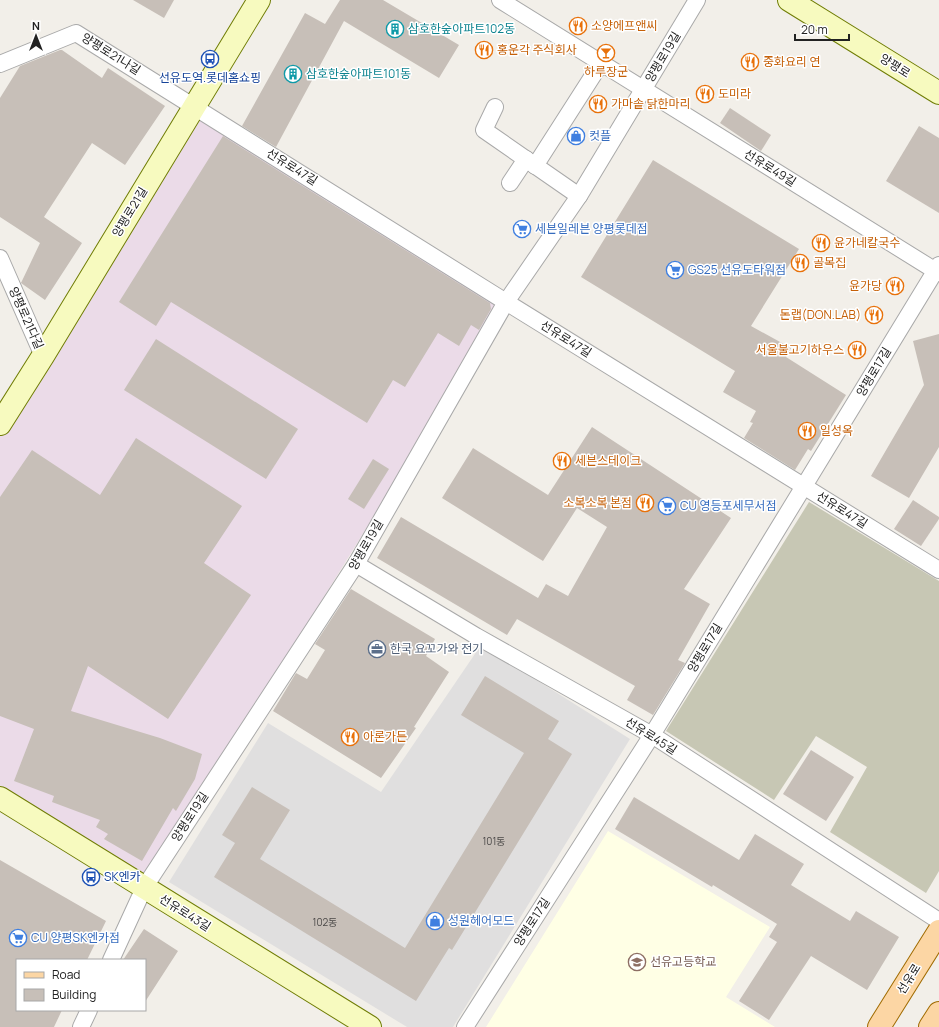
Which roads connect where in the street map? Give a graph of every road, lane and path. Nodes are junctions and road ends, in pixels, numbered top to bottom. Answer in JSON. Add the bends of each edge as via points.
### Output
{"nodes":[{"id":1,"x":259,"y":0,"type":"edge"},
{"id":2,"x":500,"y":0,"type":"edge"},
{"id":3,"x":697,"y":0,"type":"edge"},
{"id":4,"x":789,"y":0,"type":"edge"},
{"id":5,"x":601,"y":63,"type":"junction"},
{"id":6,"x":0,"y":64,"type":"edge"},
{"id":7,"x":644,"y":89,"type":"junction"},
{"id":8,"x":939,"y":93,"type":"edge"},
{"id":9,"x":195,"y":106,"type":"junction"},
{"id":10,"x":495,"y":106,"type":"dead end"},
{"id":11,"x":531,"y":163,"type":"junction"},
{"id":12,"x":510,"y":183,"type":"dead end"},
{"id":13,"x":579,"y":196,"type":"junction"},
{"id":14,"x":0,"y":258,"type":"edge"},
{"id":15,"x":938,"y":270,"type":"edge"},
{"id":16,"x":506,"y":302,"type":"junction"},
{"id":17,"x":43,"y":356,"type":"junction"},
{"id":18,"x":0,"y":424,"type":"edge"},
{"id":19,"x":804,"y":486,"type":"junction"},
{"id":20,"x":356,"y":564,"type":"junction"},
{"id":21,"x":939,"y":570,"type":"edge"},
{"id":22,"x":652,"y":735,"type":"junction"},
{"id":23,"x":0,"y":798,"type":"edge"},
{"id":24,"x":144,"y":888,"type":"junction"},
{"id":25,"x":939,"y":921,"type":"edge"},
{"id":26,"x":939,"y":931,"type":"edge"},
{"id":27,"x":111,"y":959,"type":"edge"},
{"id":28,"x":89,"y":1011,"type":"edge"},
{"id":29,"x":939,"y":1013,"type":"edge"},
{"id":30,"x":81,"y":1027,"type":"edge"},
{"id":31,"x":370,"y":1027,"type":"edge"},
{"id":32,"x":465,"y":1027,"type":"edge"},
{"id":33,"x":879,"y":1027,"type":"edge"},
{"id":34,"x":930,"y":1027,"type":"edge"}],
"edges":[{"from":1,"to":9,"type":"street","name":"양평로21길"},
{"from":2,"to":5,"type":"street","name":"선유로49길"},
{"from":3,"to":7,"type":"street","name":"양평로19길"},
{"from":4,"to":8,"type":"street","name":"양평로"},
{"from":5,"to":7,"type":"street","name":"선유로49길"},
{"from":5,"to":11,"type":"street"},
{"from":6,"to":9,"type":"street","name":"양평로21나길","via":[[76,32]]},
{"from":7,"to":13,"type":"street","name":"양평로19길"},
{"from":7,"to":15,"type":"street","name":"선유로49길"},
{"from":9,"to":16,"type":"street","name":"선유로47길"},
{"from":9,"to":17,"type":"street","name":"양평로21길"},
{"from":10,"to":11,"type":"street","via":[[484,130]]},
{"from":11,"to":12,"type":"street"},
{"from":11,"to":13,"type":"street"},
{"from":13,"to":16,"type":"street","name":"양평로19길"},
{"from":14,"to":17,"type":"street","name":"양평로21다길"},
{"from":15,"to":19,"type":"street","name":"양평로17길"},
{"from":16,"to":19,"type":"street","name":"선유로47길"},
{"from":16,"to":20,"type":"street","name":"양평로19길"},
{"from":17,"to":18,"type":"street","name":"양평로21길"},
{"from":19,"to":21,"type":"street","name":"선유로47길"},
{"from":19,"to":22,"type":"street","name":"양평로17길"},
{"from":20,"to":22,"type":"street","name":"선유로45길","via":[[476,636]]},
{"from":20,"to":24,"type":"street","name":"양평로19길"},
{"from":22,"to":25,"type":"street","name":"선유로45길"},
{"from":22,"to":32,"type":"street","name":"양평로17길"},
{"from":23,"to":24,"type":"street","name":"선유로43길"},
{"from":24,"to":27,"type":"street","name":"양평로19길"},
{"from":24,"to":31,"type":"street","name":"선유로43길"},
{"from":26,"to":33,"type":"main road","name":"선유로"},
{"from":28,"to":30,"type":"street"},
{"from":29,"to":34,"type":"main road"}]}
